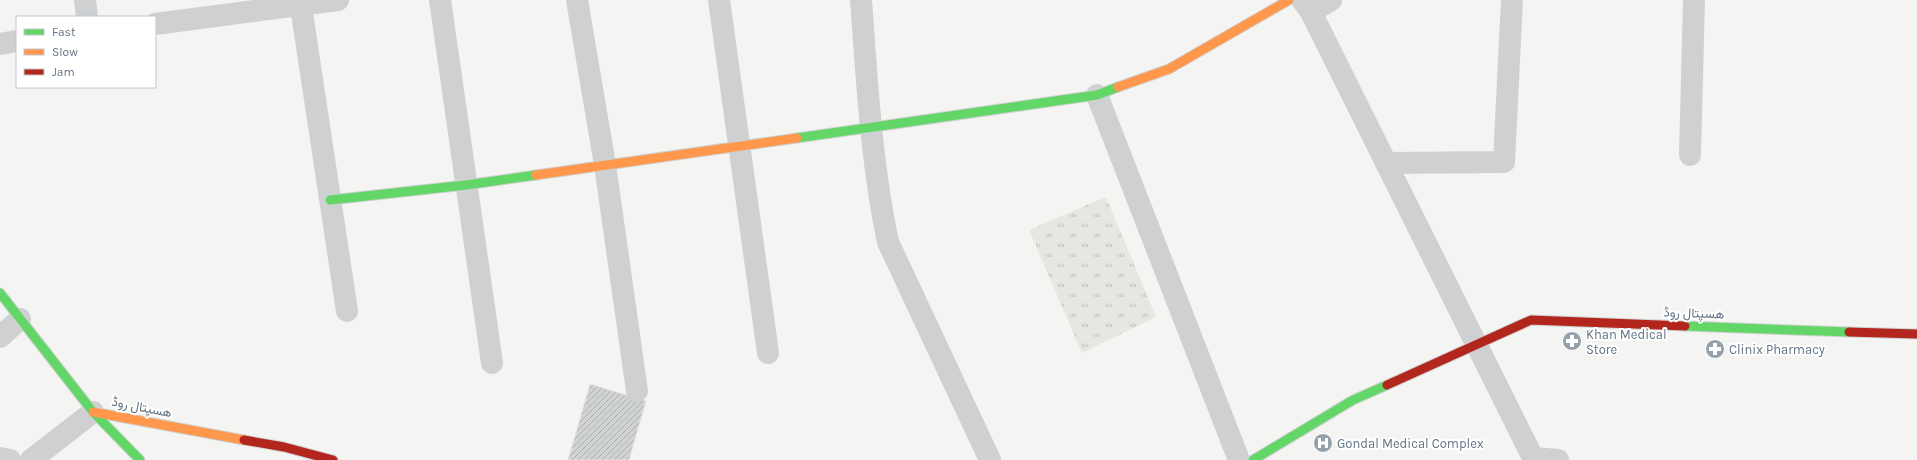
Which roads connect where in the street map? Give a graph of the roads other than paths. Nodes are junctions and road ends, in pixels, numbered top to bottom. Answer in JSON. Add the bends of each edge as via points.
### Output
{"nodes":[{"id":1,"x":85,"y":0,"type":"edge"},
{"id":2,"x":338,"y":0,"type":"edge"},
{"id":3,"x":440,"y":0,"type":"edge"},
{"id":4,"x":577,"y":0,"type":"edge"},
{"id":5,"x":719,"y":0,"type":"edge"},
{"id":6,"x":860,"y":0,"type":"edge"},
{"id":7,"x":1289,"y":0,"type":"edge"},
{"id":8,"x":1331,"y":0,"type":"edge"},
{"id":9,"x":1512,"y":0,"type":"edge"},
{"id":10,"x":1694,"y":0,"type":"edge"},
{"id":11,"x":300,"y":3,"type":"edge"},
{"id":12,"x":1307,"y":6,"type":"edge"},
{"id":13,"x":87,"y":16,"type":"edge"},
{"id":14,"x":156,"y":24,"type":"edge"},
{"id":15,"x":16,"y":42,"type":"edge"},
{"id":16,"x":0,"y":44,"type":"edge"},
{"id":17,"x":1097,"y":95,"type":"junction"},
{"id":18,"x":870,"y":127,"type":"junction"},
{"id":19,"x":739,"y":146,"type":"junction"},
{"id":20,"x":1690,"y":154,"type":"dead end"},
{"id":21,"x":1386,"y":163,"type":"junction"},
{"id":22,"x":605,"y":165,"type":"junction"},
{"id":23,"x":466,"y":184,"type":"junction"},
{"id":24,"x":330,"y":200,"type":"junction"},
{"id":25,"x":0,"y":293,"type":"edge"},
{"id":26,"x":347,"y":311,"type":"dead end"},
{"id":27,"x":20,"y":319,"type":"junction"},
{"id":28,"x":1917,"y":334,"type":"edge"},
{"id":29,"x":0,"y":337,"type":"edge"},
{"id":30,"x":1475,"y":343,"type":"junction"},
{"id":31,"x":768,"y":353,"type":"dead end"},
{"id":32,"x":492,"y":363,"type":"dead end"},
{"id":33,"x":637,"y":391,"type":"dead end"},
{"id":34,"x":93,"y":412,"type":"junction"},
{"id":35,"x":0,"y":458,"type":"edge"},
{"id":36,"x":1533,"y":459,"type":"edge"},
{"id":37,"x":10,"y":460,"type":"edge"},
{"id":38,"x":31,"y":460,"type":"edge"},
{"id":39,"x":140,"y":460,"type":"edge"},
{"id":40,"x":333,"y":460,"type":"edge"},
{"id":41,"x":990,"y":460,"type":"edge"},
{"id":42,"x":1239,"y":460,"type":"edge"},
{"id":43,"x":1253,"y":460,"type":"edge"},
{"id":44,"x":1558,"y":460,"type":"edge"}],
"edges":[{"from":1,"to":13,"type":"street"},
{"from":2,"to":11,"type":"street"},
{"from":3,"to":23,"type":"street"},
{"from":4,"to":22,"type":"street"},
{"from":5,"to":19,"type":"street"},
{"from":6,"to":18,"type":"street"},
{"from":7,"to":17,"type":"main road","via":[[1169,69]]},
{"from":8,"to":12,"type":"street"},
{"from":9,"to":21,"type":"street","via":[[1504,162]]},
{"from":10,"to":20,"type":"street"},
{"from":11,"to":14,"type":"street"},
{"from":11,"to":24,"type":"street"},
{"from":12,"to":21,"type":"street"},
{"from":15,"to":16,"type":"street"},
{"from":17,"to":18,"type":"main road"},
{"from":17,"to":42,"type":"street"},
{"from":18,"to":19,"type":"main road"},
{"from":18,"to":41,"type":"street","via":[[888,242]]},
{"from":19,"to":22,"type":"main road"},
{"from":19,"to":31,"type":"street"},
{"from":21,"to":30,"type":"street"},
{"from":22,"to":23,"type":"main road"},
{"from":22,"to":33,"type":"street"},
{"from":23,"to":24,"type":"main road"},
{"from":23,"to":32,"type":"street"},
{"from":24,"to":26,"type":"street"},
{"from":25,"to":27,"type":"main road","name":"ھسپتال روڈ"},
{"from":27,"to":29,"type":"street"},
{"from":27,"to":34,"type":"main road","name":"ھسپتال روڈ"},
{"from":28,"to":30,"type":"main road","name":"ھسپتال روڈ","via":[[1531,320]]},
{"from":30,"to":36,"type":"street"},
{"from":30,"to":43,"type":"main road","name":"ھسپتال روڈ","via":[[1353,400]]},
{"from":34,"to":38,"type":"street"},
{"from":34,"to":39,"type":"main road"},
{"from":34,"to":40,"type":"main road","name":"ھسپتال روڈ","via":[[284,447]]},
{"from":35,"to":37,"type":"street"},
{"from":36,"to":44,"type":"street"}]}
